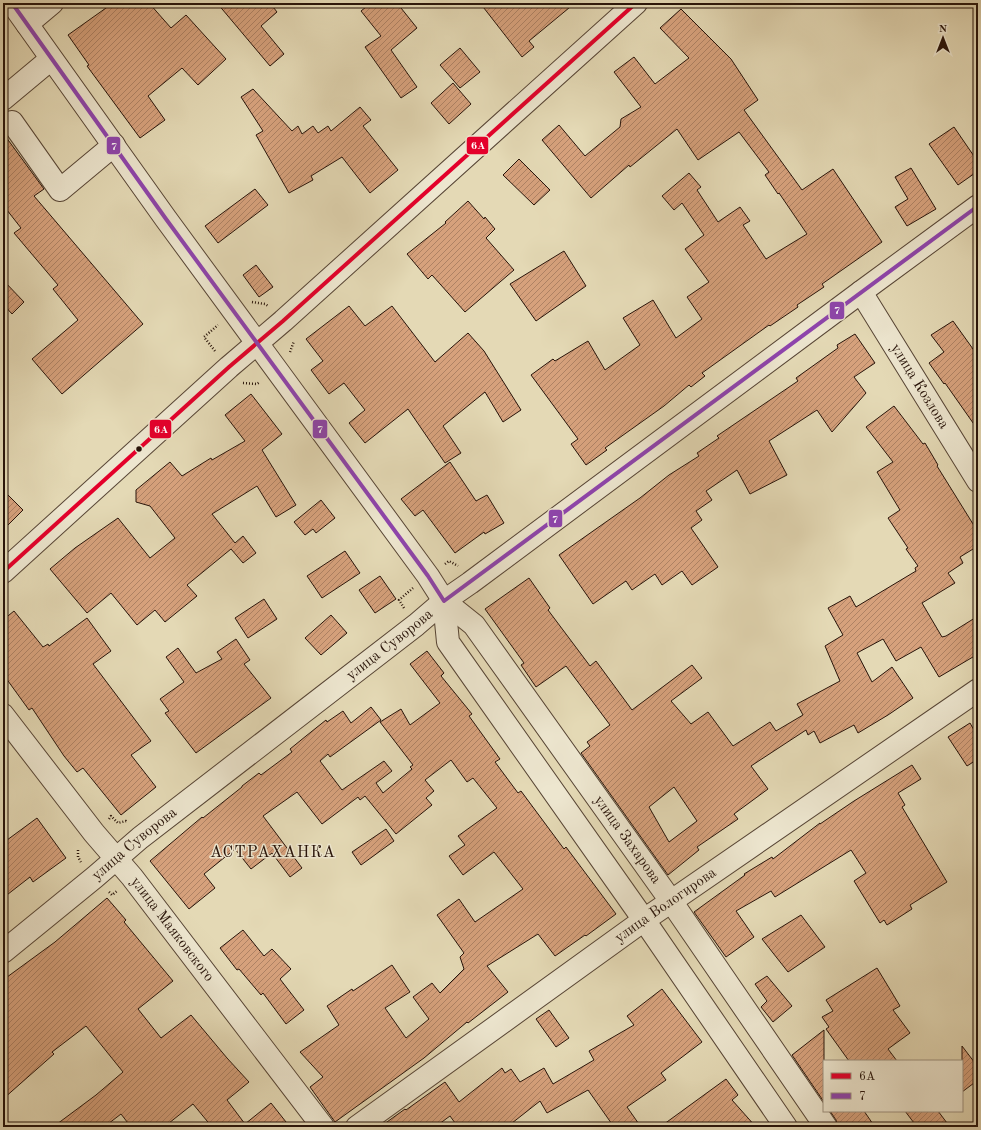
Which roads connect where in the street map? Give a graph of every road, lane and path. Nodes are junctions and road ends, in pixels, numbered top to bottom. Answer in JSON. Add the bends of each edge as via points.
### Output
{"nodes":[{"id":1,"x":12,"y":3,"type":"edge"},
{"id":2,"x":52,"y":3,"type":"edge"},
{"id":3,"x":636,"y":3,"type":"edge"},
{"id":4,"x":27,"y":24,"type":"junction"},
{"id":5,"x":51,"y":59,"type":"junction"},
{"id":6,"x":3,"y":99,"type":"edge"},
{"id":7,"x":12,"y":122,"type":"dead end"},
{"id":8,"x":114,"y":145,"type":"junction"},
{"id":9,"x":978,"y":206,"type":"edge"},
{"id":10,"x":861,"y":292,"type":"junction"},
{"id":11,"x":247,"y":302,"type":"dead end"},
{"id":12,"x":268,"y":306,"type":"dead end"},
{"id":13,"x":220,"y":324,"type":"dead end"},
{"id":14,"x":296,"y":335,"type":"dead end"},
{"id":15,"x":257,"y":343,"type":"junction"},
{"id":16,"x":215,"y":351,"type":"dead end"},
{"id":17,"x":292,"y":357,"type":"dead end"},
{"id":18,"x":262,"y":380,"type":"dead end"},
{"id":19,"x":240,"y":381,"type":"dead end"},
{"id":20,"x":978,"y":481,"type":"edge"},
{"id":21,"x":444,"y":564,"type":"dead end"},
{"id":22,"x":461,"y":568,"type":"dead end"},
{"id":23,"x":3,"y":572,"type":"edge"},
{"id":24,"x":415,"y":587,"type":"dead end"},
{"id":25,"x":444,"y":601,"type":"junction"},
{"id":26,"x":406,"y":612,"type":"dead end"},
{"id":27,"x":978,"y":690,"type":"edge"},
{"id":28,"x":3,"y":715,"type":"edge"},
{"id":29,"x":108,"y":819,"type":"dead end"},
{"id":30,"x":130,"y":825,"type":"dead end"},
{"id":31,"x":78,"y":850,"type":"dead end"},
{"id":32,"x":116,"y":859,"type":"junction"},
{"id":33,"x":81,"y":862,"type":"dead end"},
{"id":34,"x":671,"y":901,"type":"junction"},
{"id":35,"x":644,"y":920,"type":"junction"},
{"id":36,"x":3,"y":952,"type":"edge"},
{"id":37,"x":323,"y":1127,"type":"edge"},
{"id":38,"x":357,"y":1127,"type":"edge"},
{"id":39,"x":786,"y":1127,"type":"edge"},
{"id":40,"x":826,"y":1127,"type":"edge"}],
"edges":[{"from":1,"to":4,"type":"street","name":"улица Захарова"},
{"from":2,"to":4,"type":"street"},
{"from":3,"to":15,"type":"street"},
{"from":4,"to":5,"type":"street","name":"улица Захарова"},
{"from":5,"to":6,"type":"street"},
{"from":5,"to":8,"type":"street","name":"улица Захарова"},
{"from":7,"to":8,"type":"street","via":[[60,190]]},
{"from":8,"to":15,"type":"street","name":"улица Захарова"},
{"from":9,"to":10,"type":"street","name":"улица Суворова"},
{"from":10,"to":20,"type":"street","name":"улица Козлова"},
{"from":10,"to":25,"type":"street","name":"улица Суворова"},
{"from":11,"to":12,"type":"path"},
{"from":13,"to":16,"type":"path","via":[[204,337]]},
{"from":14,"to":17,"type":"path","via":[[289,351]]},
{"from":15,"to":23,"type":"street"},
{"from":15,"to":25,"type":"street","name":"улица Захарова"},
{"from":18,"to":19,"type":"path","via":[[257,384]]},
{"from":21,"to":22,"type":"path","via":[[449,561]]},
{"from":24,"to":26,"type":"path","via":[[399,600]]},
{"from":25,"to":32,"type":"street","name":"улица Суворова"},
{"from":25,"to":34,"type":"street","name":"улица Захарова","via":[[474,625]]},
{"from":25,"to":35,"type":"street","name":"улица Захарова","via":[[448,642]]},
{"from":27,"to":34,"type":"street","name":"улица Вологирова"},
{"from":28,"to":32,"type":"street","name":"улица Маяковского"},
{"from":29,"to":30,"type":"path","via":[[112,816],[118,823],[126,821]]},
{"from":31,"to":33,"type":"path"},
{"from":32,"to":36,"type":"street","name":"улица Суворова"},
{"from":32,"to":37,"type":"street","name":"улица Маяковского"},
{"from":34,"to":35,"type":"street","name":"улица Вологирова"},
{"from":34,"to":40,"type":"street","name":"улица Захарова"},
{"from":35,"to":38,"type":"street","name":"улица Вологирова"},
{"from":35,"to":39,"type":"street","name":"улица Захарова"}]}
